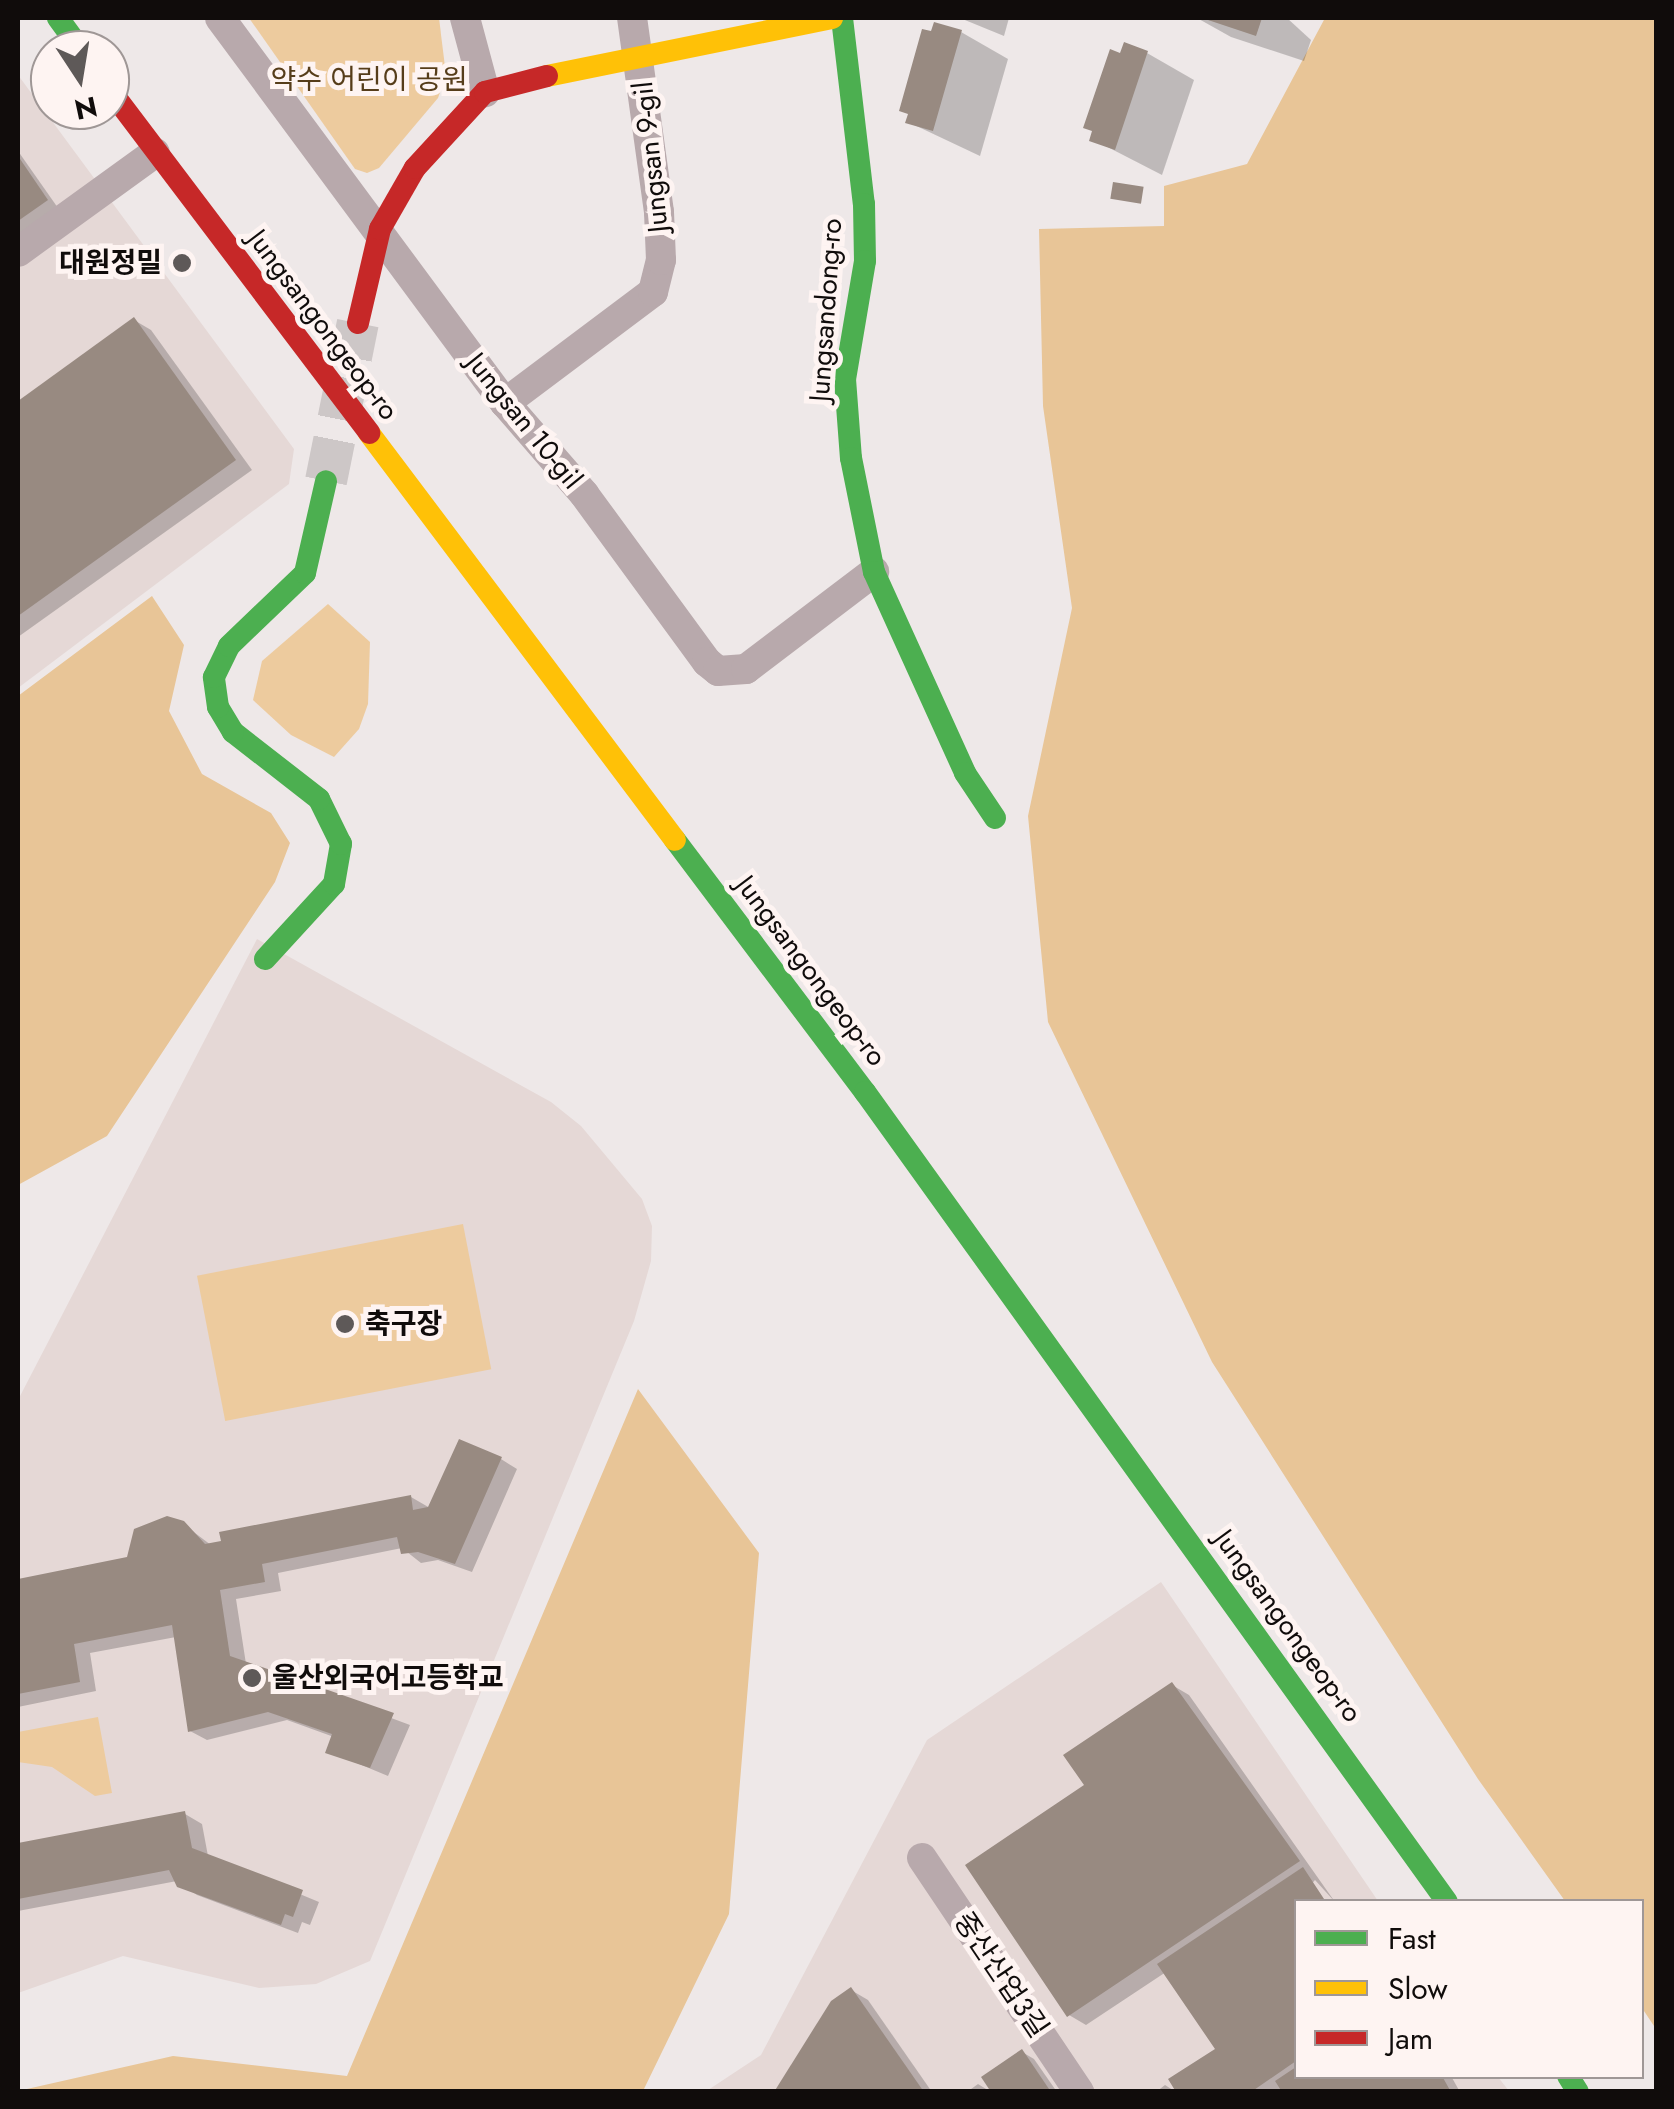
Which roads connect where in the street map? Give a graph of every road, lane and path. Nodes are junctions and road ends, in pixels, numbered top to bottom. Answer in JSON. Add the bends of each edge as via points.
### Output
{"nodes":[{"id":1,"x":220,"y":18,"type":"edge"},
{"id":2,"x":465,"y":18,"type":"edge"},
{"id":3,"x":632,"y":18,"type":"edge"},
{"id":4,"x":832,"y":18,"type":"edge"},
{"id":5,"x":842,"y":18,"type":"edge"},
{"id":6,"x":639,"y":52,"type":"junction"},
{"id":7,"x":485,"y":92,"type":"junction"},
{"id":8,"x":130,"y":118,"type":"edge"},
{"id":9,"x":155,"y":153,"type":"junction"},
{"id":10,"x":380,"y":229,"type":"junction"},
{"id":11,"x":18,"y":252,"type":"edge"},
{"id":12,"x":358,"y":323,"type":"tunnel mouth"},
{"id":13,"x":504,"y":403,"type":"junction"},
{"id":14,"x":326,"y":481,"type":"tunnel mouth"},
{"id":15,"x":874,"y":572,"type":"junction"},
{"id":16,"x":995,"y":818,"type":"dead end"},
{"id":17,"x":265,"y":959,"type":"dead end"},
{"id":18,"x":922,"y":1858,"type":"dead end"},
{"id":19,"x":1445,"y":1899,"type":"edge"},
{"id":20,"x":1079,"y":2092,"type":"edge"}],
"edges":[{"from":1,"to":10,"type":"street","name":"Jungsan 10-gil"},
{"from":2,"to":7,"type":"street"},
{"from":3,"to":6,"type":"street","name":"Jungsan 9-gil"},
{"from":4,"to":6,"type":"street"},
{"from":5,"to":15,"type":"street","name":"Jungsandong-ro","via":[[865,261],[845,379],[850,458]]},
{"from":6,"to":7,"type":"street"},
{"from":6,"to":13,"type":"street","name":"Jungsan 9-gil","via":[[659,212],[661,260],[652,292]]},
{"from":7,"to":10,"type":"street","via":[[415,168]]},
{"from":8,"to":9,"type":"street","name":"Jungsangongeop-ro"},
{"from":9,"to":11,"type":"street"},
{"from":9,"to":19,"type":"street","name":"Jungsangongeop-ro","via":[[865,1092]]},
{"from":10,"to":12,"type":"street"},
{"from":10,"to":13,"type":"street","name":"Jungsan 10-gil"},
{"from":13,"to":15,"type":"street","name":"Jungsan 10-gil","via":[[584,494],[718,670],[746,669]]},
{"from":14,"to":17,"type":"street","via":[[305,572],[229,646],[214,677],[218,707],[233,732],[319,799],[341,844],[334,884]]},
{"from":15,"to":16,"type":"street","name":"Jungsandong-ro","via":[[965,773]]},
{"from":18,"to":20,"type":"street","name":"중산산업3길"}]}
